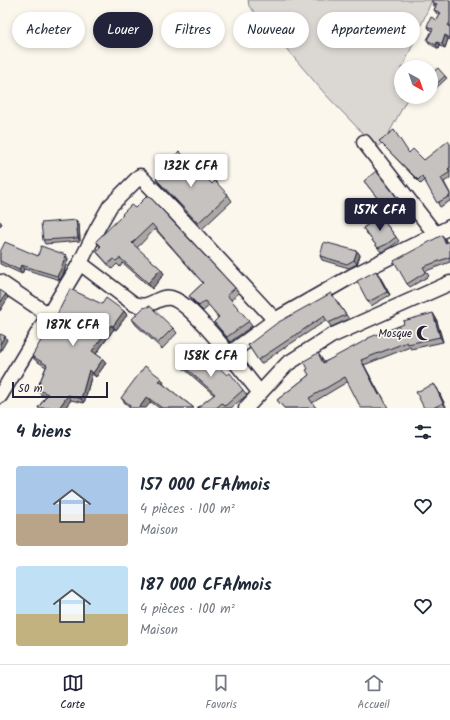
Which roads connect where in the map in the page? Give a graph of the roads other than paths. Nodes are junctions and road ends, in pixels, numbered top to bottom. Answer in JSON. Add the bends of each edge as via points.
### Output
{"nodes":[{"id":1,"x":364,"y":142,"type":"dead end"},
{"id":2,"x":450,"y":227,"type":"edge"},
{"id":3,"x":436,"y":235,"type":"junction"},
{"id":4,"x":80,"y":262,"type":"junction"},
{"id":5,"x":0,"y":282,"type":"edge"},
{"id":6,"x":450,"y":284,"type":"edge"},
{"id":7,"x":49,"y":315,"type":"junction"},
{"id":8,"x":275,"y":320,"type":"junction"},
{"id":9,"x":229,"y":354,"type":"junction"},
{"id":10,"x":260,"y":393,"type":"junction"},
{"id":11,"x":0,"y":396,"type":"edge"},
{"id":12,"x":246,"y":408,"type":"edge"}],
"edges":[{"from":1,"to":3,"type":"street"},
{"from":2,"to":3,"type":"street"},
{"from":3,"to":8,"type":"street","via":[[352,276]]},
{"from":4,"to":7,"type":"street"},
{"from":4,"to":8,"type":"street","via":[[110,206],[140,176]]},
{"from":4,"to":9,"type":"street","via":[[134,304],[149,305],[161,298],[173,298],[198,318]]},
{"from":5,"to":7,"type":"street"},
{"from":6,"to":10,"type":"street","via":[[331,336],[287,364]]},
{"from":7,"to":11,"type":"street"},
{"from":8,"to":9,"type":"street"},
{"from":9,"to":10,"type":"street"},
{"from":10,"to":12,"type":"street"}]}
